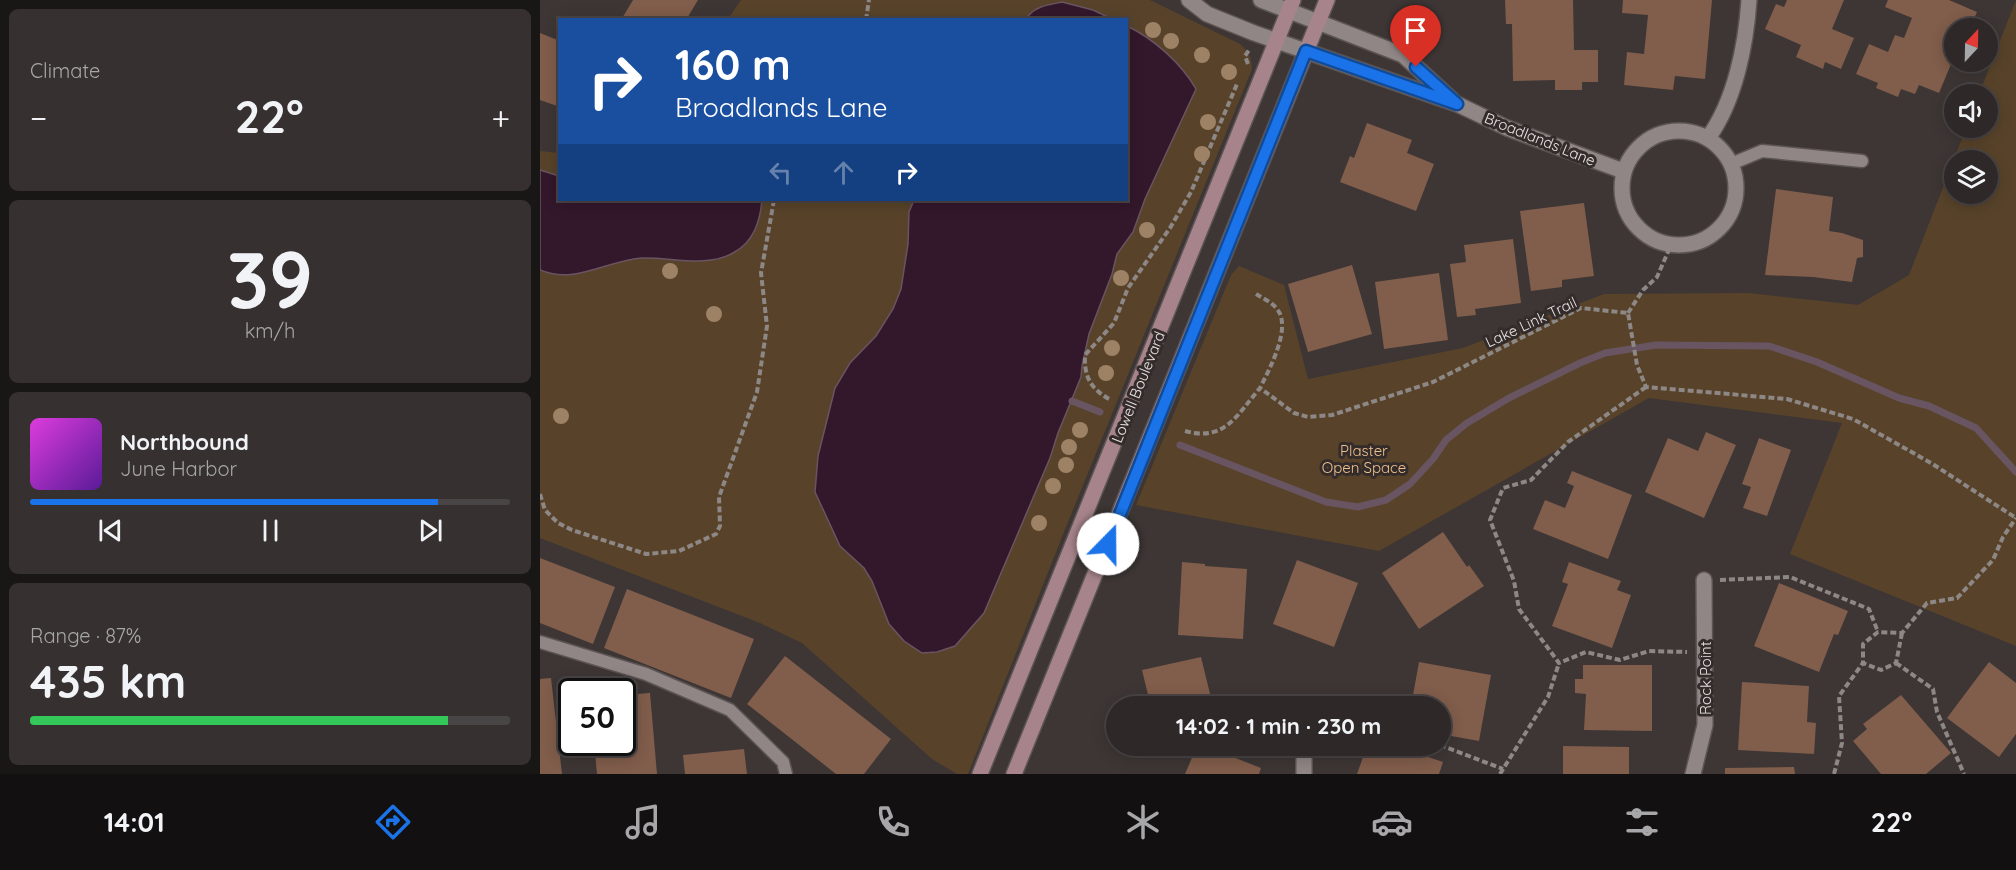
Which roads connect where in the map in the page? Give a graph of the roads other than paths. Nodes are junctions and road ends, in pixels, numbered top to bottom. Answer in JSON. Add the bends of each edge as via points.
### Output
{"nodes":[{"id":1,"x":1190,"y":0,"type":"edge"},
{"id":2,"x":1261,"y":0,"type":"edge"},
{"id":3,"x":1327,"y":0,"type":"edge"},
{"id":4,"x":1749,"y":0,"type":"edge"},
{"id":5,"x":1291,"y":5,"type":"edge"},
{"id":6,"x":1318,"y":21,"type":"junction"},
{"id":7,"x":1277,"y":41,"type":"junction"},
{"id":8,"x":1306,"y":51,"type":"junction"},
{"id":9,"x":1457,"y":104,"type":"junction"},
{"id":10,"x":1708,"y":138,"type":"junction"},
{"id":11,"x":1862,"y":161,"type":"dead end"},
{"id":12,"x":1731,"y":164,"type":"junction"},
{"id":13,"x":1623,"y":171,"type":"junction"},
{"id":14,"x":1704,"y":580,"type":"road end"},
{"id":15,"x":540,"y":642,"type":"edge"},
{"id":16,"x":1304,"y":756,"type":"edge"},
{"id":17,"x":786,"y":774,"type":"edge"},
{"id":18,"x":980,"y":774,"type":"edge"},
{"id":19,"x":1014,"y":774,"type":"edge"},
{"id":20,"x":1304,"y":774,"type":"edge"},
{"id":21,"x":1693,"y":774,"type":"edge"}],
"edges":[{"from":1,"to":7,"type":"street","name":"Broadlands Lane","via":[[1207,14]]},
{"from":2,"to":5,"type":"street","name":"Broadlands Lane"},
{"from":3,"to":6,"type":"main road","name":"Lowell Boulevard"},
{"from":4,"to":10,"type":"street","via":[[1734,85]]},
{"from":5,"to":6,"type":"street","name":"Broadlands Lane"},
{"from":5,"to":7,"type":"main road","name":"Lowell Boulevard"},
{"from":6,"to":8,"type":"main road","name":"Lowell Boulevard"},
{"from":6,"to":9,"type":"street","name":"Broadlands Lane","via":[[1403,55]]},
{"from":7,"to":8,"type":"street","name":"Broadlands Lane"},
{"from":7,"to":18,"type":"main road","name":"Lowell Boulevard"},
{"from":8,"to":9,"type":"street","name":"Broadlands Lane"},
{"from":8,"to":19,"type":"main road","name":"Lowell Boulevard"},
{"from":9,"to":13,"type":"street","name":"Broadlands Lane","via":[[1507,128]]},
{"from":10,"to":12,"type":"street","via":[[1722,149]]},
{"from":10,"to":13,"type":"street","via":[[1692,131],[1657,134],[1630,156]]},
{"from":11,"to":12,"type":"lane","via":[[1762,151]]},
{"from":12,"to":13,"type":"street","via":[[1736,198],[1730,215],[1705,239],[1688,244],[1671,245],[1652,239],[1636,227],[1625,210],[1621,191]]},
{"from":14,"to":21,"type":"street","name":"Rock Point","via":[[1705,725]]},
{"from":15,"to":17,"type":"lane","via":[[646,674],[730,710],[783,762]]},
{"from":16,"to":20,"type":"street"}]}
